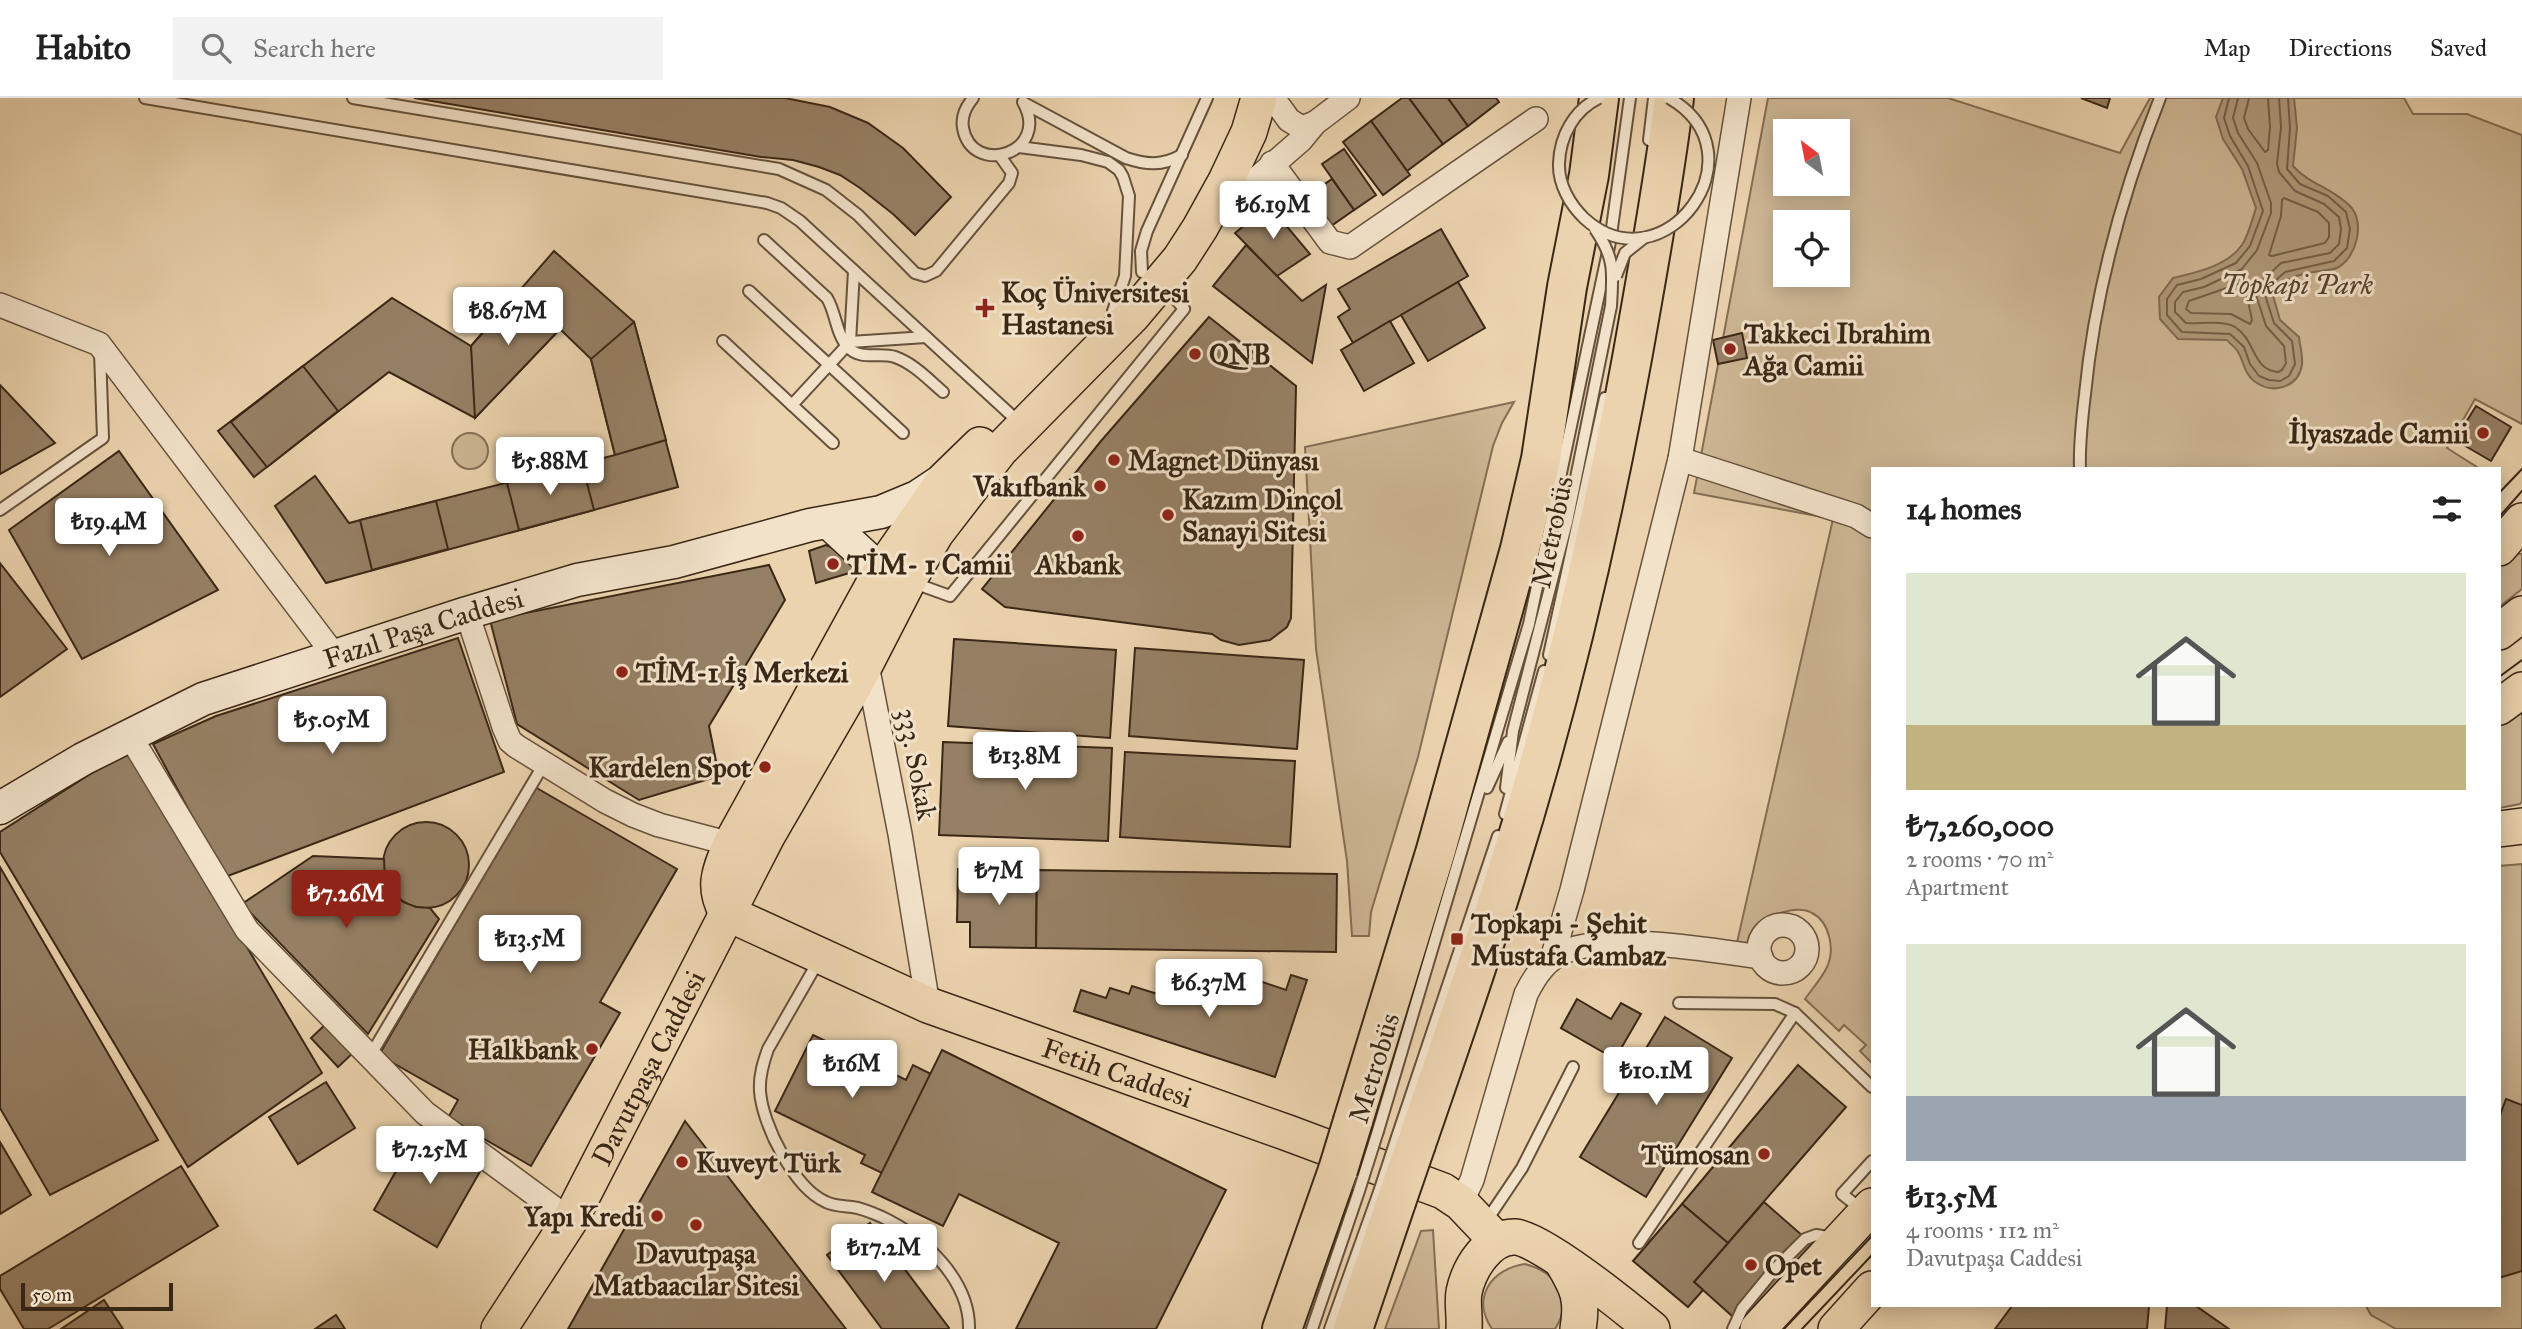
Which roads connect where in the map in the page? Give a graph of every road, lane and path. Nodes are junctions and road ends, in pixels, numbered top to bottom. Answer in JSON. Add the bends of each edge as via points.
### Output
{"nodes":[{"id":1,"x":145,"y":98,"type":"edge"},
{"id":2,"x":353,"y":98,"type":"edge"},
{"id":3,"x":973,"y":98,"type":"edge"},
{"id":4,"x":1207,"y":98,"type":"edge"},
{"id":5,"x":1236,"y":98,"type":"edge"},
{"id":6,"x":1259,"y":98,"type":"edge"},
{"id":7,"x":1273,"y":98,"type":"edge"},
{"id":8,"x":1348,"y":98,"type":"edge"},
{"id":9,"x":1576,"y":98,"type":"edge"},
{"id":10,"x":1599,"y":98,"type":"edge"},
{"id":11,"x":1630,"y":98,"type":"edge"},
{"id":12,"x":1654,"y":98,"type":"edge"},
{"id":13,"x":1672,"y":98,"type":"edge"},
{"id":14,"x":1740,"y":98,"type":"edge"},
{"id":15,"x":2160,"y":98,"type":"edge"},
{"id":16,"x":1022,"y":100,"type":"edge"},
{"id":17,"x":1536,"y":119,"type":"dead end"},
{"id":18,"x":1315,"y":123,"type":"junction"},
{"id":19,"x":1019,"y":147,"type":"junction"},
{"id":20,"x":1648,"y":148,"type":"dead end"},
{"id":21,"x":1182,"y":155,"type":"junction"},
{"id":22,"x":1000,"y":156,"type":"junction"},
{"id":23,"x":1272,"y":163,"type":"junction"},
{"id":24,"x":1593,"y":226,"type":"junction"},
{"id":25,"x":1637,"y":227,"type":"dead end"},
{"id":26,"x":1200,"y":228,"type":"junction"},
{"id":27,"x":1645,"y":237,"type":"junction"},
{"id":28,"x":764,"y":240,"type":"dead end"},
{"id":29,"x":854,"y":271,"type":"junction"},
{"id":30,"x":1152,"y":277,"type":"junction"},
{"id":31,"x":1629,"y":280,"type":"dead end"},
{"id":32,"x":1567,"y":287,"type":"junction"},
{"id":33,"x":749,"y":291,"type":"dead end"},
{"id":34,"x":0,"y":306,"type":"edge"},
{"id":35,"x":1611,"y":306,"type":"junction"},
{"id":36,"x":1113,"y":311,"type":"junction"},
{"id":37,"x":926,"y":337,"type":"junction"},
{"id":38,"x":723,"y":341,"type":"dead end"},
{"id":39,"x":99,"y":344,"type":"junction"},
{"id":40,"x":848,"y":344,"type":"junction"},
{"id":41,"x":829,"y":364,"type":"junction"},
{"id":42,"x":1608,"y":387,"type":"dead end"},
{"id":43,"x":943,"y":392,"type":"dead end"},
{"id":44,"x":792,"y":405,"type":"junction"},
{"id":45,"x":1010,"y":414,"type":"junction"},
{"id":46,"x":903,"y":433,"type":"dead end"},
{"id":47,"x":833,"y":443,"type":"dead end"},
{"id":48,"x":1680,"y":459,"type":"junction"},
{"id":49,"x":2080,"y":467,"type":"edge"},
{"id":50,"x":946,"y":479,"type":"junction"},
{"id":51,"x":0,"y":510,"type":"edge"},
{"id":52,"x":2522,"y":522,"type":"edge"},
{"id":53,"x":829,"y":523,"type":"junction"},
{"id":54,"x":1871,"y":525,"type":"edge"},
{"id":55,"x":2501,"y":546,"type":"edge"},
{"id":56,"x":894,"y":576,"type":"junction"},
{"id":57,"x":467,"y":613,"type":"junction"},
{"id":58,"x":2522,"y":614,"type":"edge"},
{"id":59,"x":2501,"y":630,"type":"edge"},
{"id":60,"x":335,"y":656,"type":"junction"},
{"id":61,"x":866,"y":659,"type":"junction"},
{"id":62,"x":2522,"y":690,"type":"edge"},
{"id":63,"x":2501,"y":706,"type":"edge"},
{"id":64,"x":1513,"y":732,"type":"junction"},
{"id":65,"x":130,"y":736,"type":"junction"},
{"id":66,"x":544,"y":764,"type":"junction"},
{"id":67,"x":805,"y":771,"type":"junction"},
{"id":68,"x":0,"y":808,"type":"edge"},
{"id":69,"x":1472,"y":819,"type":"junction"},
{"id":70,"x":1502,"y":824,"type":"junction"},
{"id":71,"x":2522,"y":826,"type":"edge"},
{"id":72,"x":2501,"y":830,"type":"edge"},
{"id":73,"x":731,"y":844,"type":"junction"},
{"id":74,"x":727,"y":914,"type":"junction"},
{"id":75,"x":821,"y":956,"type":"junction"},
{"id":76,"x":1760,"y":957,"type":"dead end"},
{"id":77,"x":1552,"y":959,"type":"junction"},
{"id":78,"x":1679,"y":1003,"type":"dead end"},
{"id":79,"x":928,"y":1005,"type":"junction"},
{"id":80,"x":1795,"y":1013,"type":"junction"},
{"id":81,"x":370,"y":1056,"type":"junction"},
{"id":82,"x":1573,"y":1066,"type":"dead end"},
{"id":83,"x":1871,"y":1086,"type":"edge"},
{"id":84,"x":1366,"y":1126,"type":"junction"},
{"id":85,"x":1406,"y":1141,"type":"junction"},
{"id":86,"x":1871,"y":1162,"type":"edge"},
{"id":87,"x":1349,"y":1181,"type":"junction"},
{"id":88,"x":1869,"y":1210,"type":"edge"},
{"id":89,"x":570,"y":1220,"type":"junction"},
{"id":90,"x":1480,"y":1223,"type":"junction"},
{"id":91,"x":1842,"y":1240,"type":"junction"},
{"id":92,"x":1639,"y":1244,"type":"dead end"},
{"id":93,"x":1561,"y":1260,"type":"junction"},
{"id":94,"x":1871,"y":1290,"type":"edge"},
{"id":95,"x":509,"y":1320,"type":"edge"},
{"id":96,"x":1466,"y":1325,"type":"edge"},
{"id":97,"x":1347,"y":1328,"type":"edge"},
{"id":98,"x":970,"y":1329,"type":"edge"},
{"id":99,"x":1282,"y":1329,"type":"edge"},
{"id":100,"x":1312,"y":1329,"type":"edge"},
{"id":101,"x":1578,"y":1329,"type":"edge"},
{"id":102,"x":1652,"y":1329,"type":"edge"},
{"id":103,"x":1732,"y":1329,"type":"edge"},
{"id":104,"x":1758,"y":1329,"type":"edge"},
{"id":105,"x":1836,"y":1329,"type":"edge"}],
"edges":[{"from":1,"to":29,"type":"lane","via":[[767,203],[800,221]]},
{"from":2,"to":22,"type":"lane","via":[[779,169],[826,190],[915,272],[925,276],[936,271],[1009,183],[1012,173]]},
{"from":3,"to":22,"type":"lane","via":[[962,121],[969,143],[988,155]]},
{"from":4,"to":21,"type":"lane"},
{"from":5,"to":30,"type":"main road","name":"Davutpaşa Caddesi","via":[[1221,140]]},
{"from":6,"to":26,"type":"main road","name":"Davutpaşa Caddesi","via":[[1249,132]]},
{"from":7,"to":18,"type":"street","via":[[1289,120],[1302,128]]},
{"from":8,"to":18,"type":"street"},
{"from":9,"to":32,"type":"highway","via":[[1568,178]]},
{"from":10,"to":24,"type":"lane","name":"Metrobüs","bridge":true,"via":[[1573,119],[1562,141],[1559,165],[1563,189],[1575,210]]},
{"from":10,"to":32,"type":"highway"},
{"from":11,"to":69,"type":"lane","name":"Metrobüs","via":[[1610,242],[1529,624]]},
{"from":12,"to":20,"type":"lane"},
{"from":13,"to":27,"type":"lane","name":"Metrobüs","bridge":true,"via":[[1698,124],[1707,146],[1708,170],[1702,194],[1688,214],[1669,229]]},
{"from":13,"to":85,"type":"highway","via":[[1629,378],[1570,650],[1508,870]]},
{"from":14,"to":48,"type":"street"},
{"from":15,"to":49,"type":"lane","via":[[2128,182],[2101,287],[2087,370]]},
{"from":16,"to":19,"type":"lane","via":[[1029,130]]},
{"from":16,"to":21,"type":"lane","via":[[1143,164],[1162,164]]},
{"from":17,"to":23,"type":"street","via":[[1350,247],[1330,242]]},
{"from":18,"to":23,"type":"street"},
{"from":19,"to":22,"type":"lane"},
{"from":19,"to":36,"type":"lane","via":[[1101,160],[1123,177],[1129,196],[1125,276]]},
{"from":21,"to":30,"type":"lane","via":[[1141,250]]},
{"from":23,"to":26,"type":"street"},
{"from":24,"to":27,"type":"lane","bridge":true,"via":[[1618,236]]},
{"from":24,"to":35,"type":"lane","name":"Metrobüs","bridge":true,"via":[[1614,269]]},
{"from":25,"to":31,"type":"lane"},
{"from":26,"to":30,"type":"main road","name":"Davutpaşa Caddesi"},
{"from":27,"to":35,"type":"lane","name":"Metrobüs","bridge":true,"via":[[1625,253]]},
{"from":28,"to":40,"type":"lane","via":[[827,298]]},
{"from":29,"to":37,"type":"lane"},
{"from":29,"to":40,"type":"lane"},
{"from":30,"to":36,"type":"main road","name":"Davutpaşa Caddesi"},
{"from":30,"to":56,"type":"main road","name":"Davutpaşa Caddesi","via":[[1000,450],[936,533]]},
{"from":30,"to":56,"type":"lane","via":[[1184,309],[950,597]]},
{"from":32,"to":84,"type":"highway","via":[[1541,459],[1520,549]]},
{"from":33,"to":41,"type":"lane"},
{"from":34,"to":39,"type":"street"},
{"from":35,"to":64,"type":"lane","name":"Metrobüs","via":[[1567,522]]},
{"from":36,"to":45,"type":"main road","name":"Davutpaşa Caddesi"},
{"from":37,"to":40,"type":"lane"},
{"from":37,"to":45,"type":"lane"},
{"from":38,"to":44,"type":"lane"},
{"from":39,"to":51,"type":"lane","via":[[103,438]]},
{"from":39,"to":60,"type":"street"},
{"from":40,"to":41,"type":"lane"},
{"from":40,"to":43,"type":"lane","via":[[862,355],[891,356],[906,362]]},
{"from":41,"to":44,"type":"lane"},
{"from":41,"to":46,"type":"lane"},
{"from":42,"to":70,"type":"lane","name":"Metrobüs","via":[[1548,657]]},
{"from":44,"to":47,"type":"lane"},
{"from":45,"to":50,"type":"main road","name":"Davutpaşa Caddesi"},
{"from":48,"to":54,"type":"street","via":[[1856,516]]},
{"from":48,"to":77,"type":"street"},
{"from":50,"to":53,"type":"street","name":"Fazıl Paşa Caddesi","via":[[881,512]]},
{"from":50,"to":56,"type":"main road","name":"Davutpaşa Caddesi"},
{"from":52,"to":55,"type":"main road"},
{"from":53,"to":56,"type":"street"},
{"from":53,"to":57,"type":"street","name":"Fazıl Paşa Caddesi","via":[[674,562],[578,580]]},
{"from":56,"to":61,"type":"main road","name":"Davutpaşa Caddesi"},
{"from":56,"to":67,"type":"main road","via":[[880,593],[809,734]]},
{"from":56,"to":73,"type":"main road","name":"Davutpaşa Caddesi"},
{"from":57,"to":60,"type":"street","name":"Fazıl Paşa Caddesi"},
{"from":57,"to":66,"type":"street","via":[[510,741]]},
{"from":58,"to":59,"type":"main road"},
{"from":60,"to":65,"type":"street","name":"Fazıl Paşa Caddesi","via":[[203,699]]},
{"from":61,"to":67,"type":"main road","name":"Davutpaşa Caddesi"},
{"from":61,"to":79,"type":"street","name":"333. Sokak"},
{"from":62,"to":63,"type":"main road"},
{"from":64,"to":69,"type":"lane","name":"Metrobüs"},
{"from":64,"to":70,"type":"lane","name":"Metrobüs"},
{"from":65,"to":68,"type":"street","name":"Fazıl Paşa Caddesi"},
{"from":65,"to":81,"type":"street","via":[[247,930]]},
{"from":66,"to":73,"type":"street","via":[[633,815]]},
{"from":66,"to":81,"type":"lane"},
{"from":67,"to":74,"type":"main road","name":"Davutpaşa Caddesi"},
{"from":69,"to":84,"type":"lane","name":"Metrobüs"},
{"from":70,"to":85,"type":"lane","name":"Metrobüs"},
{"from":71,"to":72,"type":"main road"},
{"from":73,"to":74,"type":"main road","name":"Davutpaşa Caddesi","via":[[717,887]]},
{"from":74,"to":75,"type":"main road","name":"Fetih Caddesi"},
{"from":74,"to":89,"type":"main road","name":"Davutpaşa Caddesi"},
{"from":75,"to":79,"type":"main road","name":"Fetih Caddesi"},
{"from":75,"to":98,"type":"lane","via":[[763,1063],[762,1103],[772,1136],[795,1173],[824,1202],[882,1217],[912,1235],[944,1265],[962,1291]]},
{"from":76,"to":77,"type":"street","via":[[1608,943],[1564,951]]},
{"from":77,"to":90,"type":"street","via":[[1536,973],[1526,994],[1472,1180]]},
{"from":78,"to":80,"type":"lane","via":[[1775,1004]]},
{"from":79,"to":90,"type":"main road","name":"Fetih Caddesi","via":[[1443,1191]]},
{"from":80,"to":83,"type":"lane"},
{"from":80,"to":92,"type":"lane"},
{"from":81,"to":89,"type":"street","via":[[425,1113]]},
{"from":82,"to":90,"type":"lane","via":[[1522,1168]]},
{"from":84,"to":87,"type":"highway","bridge":true},
{"from":85,"to":97,"type":"highway","bridge":true},
{"from":86,"to":88,"type":"lane","via":[[1842,1194]]},
{"from":87,"to":99,"type":"highway"},
{"from":87,"to":100,"type":"lane"},
{"from":88,"to":91,"type":"main road"},
{"from":89,"to":95,"type":"main road","name":"Davutpaşa Caddesi"},
{"from":90,"to":93,"type":"main road","via":[[1534,1242]]},
{"from":90,"to":96,"type":"main road","via":[[1479,1258],[1464,1291]]},
{"from":91,"to":103,"type":"lane","via":[[1805,1239],[1742,1309]]},
{"from":91,"to":104,"type":"main road"},
{"from":93,"to":101,"type":"main road","via":[[1581,1299]]},
{"from":93,"to":102,"type":"main road"},
{"from":94,"to":105,"type":"main road"}]}
